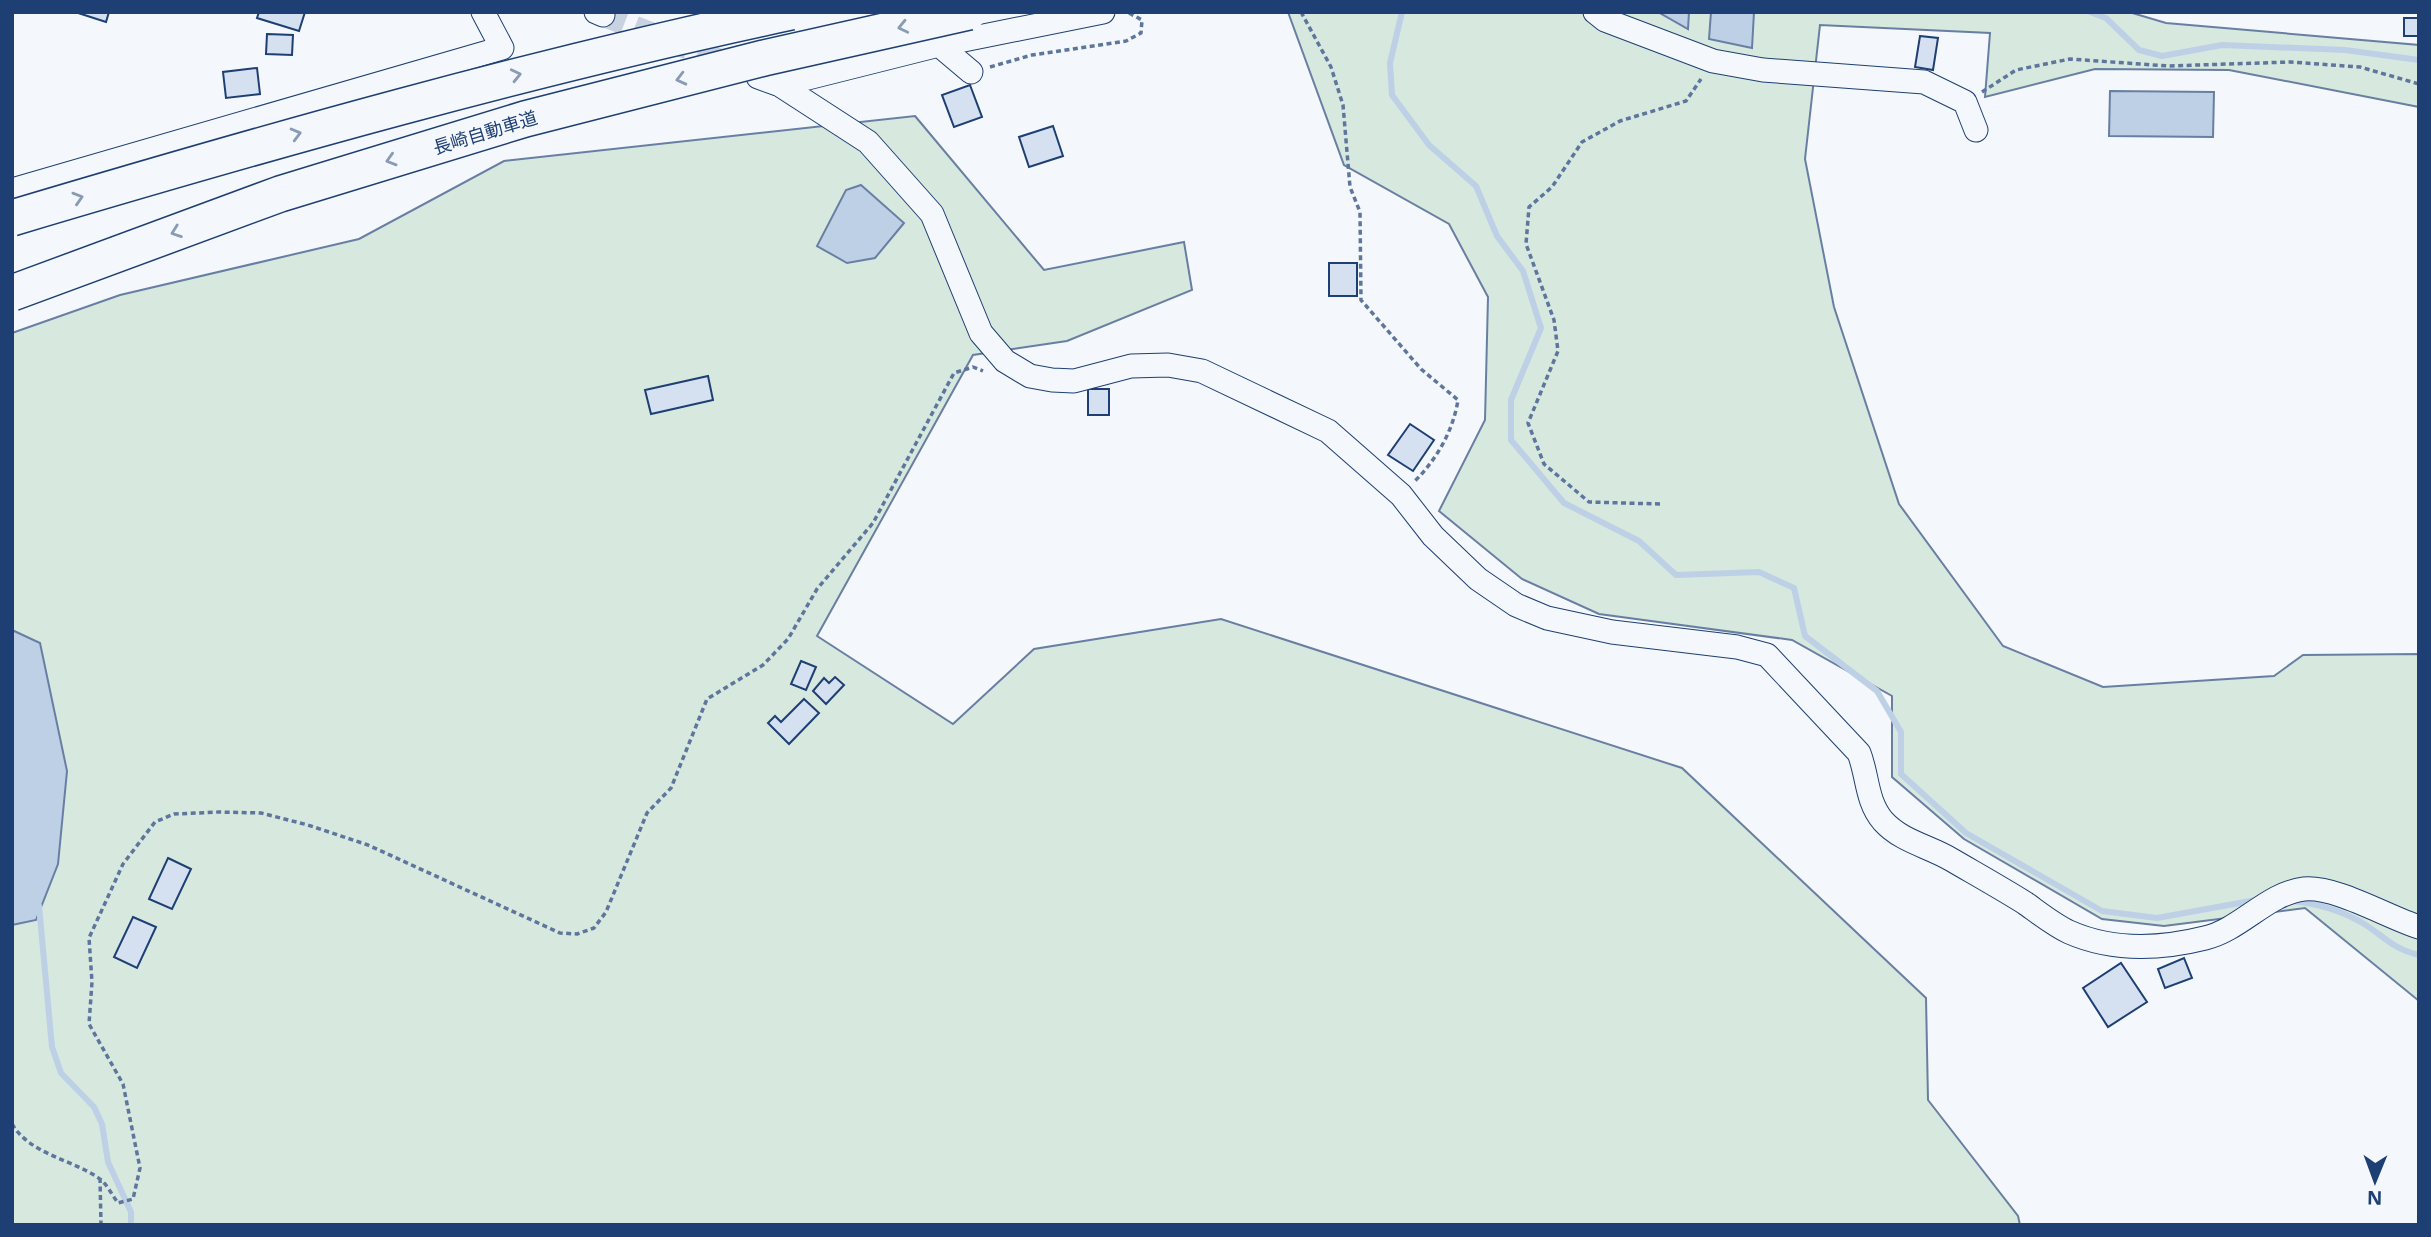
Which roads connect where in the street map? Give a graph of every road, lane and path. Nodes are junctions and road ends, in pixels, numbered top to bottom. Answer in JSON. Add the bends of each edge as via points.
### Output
{"nodes":[{"id":1,"x":483,"y":12,"type":"edge"},
{"id":2,"x":791,"y":12,"type":"edge"},
{"id":3,"x":969,"y":12,"type":"edge"},
{"id":4,"x":1103,"y":12,"type":"edge"},
{"id":5,"x":1128,"y":12,"type":"edge"},
{"id":6,"x":1301,"y":12,"type":"edge"},
{"id":7,"x":1595,"y":12,"type":"edge"},
{"id":8,"x":939,"y":45,"type":"junction"},
{"id":9,"x":1713,"y":61,"type":"junction"},
{"id":10,"x":971,"y":72,"type":"joint"},
{"id":11,"x":2419,"y":84,"type":"edge"},
{"id":12,"x":1965,"y":102,"type":"junction"},
{"id":13,"x":1976,"y":130,"type":"dead end"},
{"id":14,"x":12,"y":190,"type":"edge"},
{"id":15,"x":12,"y":218,"type":"edge"},
{"id":16,"x":12,"y":293,"type":"edge"},
{"id":17,"x":986,"y":372,"type":"dead end"},
{"id":18,"x":1401,"y":495,"type":"junction"},
{"id":19,"x":1660,"y":504,"type":"dead end"},
{"id":20,"x":2419,"y":927,"type":"edge"},
{"id":21,"x":12,"y":1124,"type":"edge"},
{"id":22,"x":100,"y":1178,"type":"junction"},
{"id":23,"x":101,"y":1225,"type":"edge"}],
"edges":[{"from":1,"to":14,"type":"street","via":[[502,48]]},
{"from":15,"to":2,"type":"highway","one_way":true,"bridge":true,"via":[[270,140],[478,85]]},
{"from":3,"to":16,"type":"highway","name":"長崎自動車道","one_way":true,"bridge":true,"via":[[525,119],[280,194]]},
{"from":4,"to":8,"type":"street"},
{"from":5,"to":10,"type":"path","via":[[1142,20],[1141,33],[1126,41],[1032,55]]},
{"from":6,"to":18,"type":"path","via":[[1331,67],[1343,105],[1350,187],[1360,212],[1361,300],[1421,369],[1458,400],[1454,425],[1426,470]]},
{"from":7,"to":9,"type":"street","via":[[1605,20]]},
{"from":8,"to":10,"type":"street"},
{"from":8,"to":18,"type":"street","via":[[769,81],[868,142],[932,214],[981,333],[1005,361],[1030,376],[1052,380],[1074,381],[1131,366],[1168,365],[1202,371],[1328,431]]},
{"from":9,"to":12,"type":"street","via":[[1763,70],[1924,82]]},
{"from":9,"to":19,"type":"path","via":[[1686,101],[1620,121],[1582,142],[1552,187],[1529,207],[1526,244],[1554,320],[1558,351],[1528,423],[1544,464],[1590,502]]},
{"from":11,"to":12,"type":"path","via":[[2360,66],[2290,62],[2168,66],[2070,59],[2017,70]]},
{"from":12,"to":13,"type":"street"},
{"from":17,"to":22,"type":"path","via":[[973,367],[954,373],[873,523],[817,589],[788,639],[763,665],[707,699],[671,788],[647,813],[606,912],[594,928],[560,933],[368,845],[261,813],[174,814],[155,822],[123,863],[89,938],[89,1024],[124,1084],[140,1168],[133,1199],[118,1203]]},
{"from":18,"to":20,"type":"street","via":[[1433,536],[1478,579],[1516,605],[1547,618],[1612,632],[1737,647],[1767,655],[1859,752],[1868,796],[1883,821],[1904,839],[1941,853],[2068,932],[2126,947],[2207,938],[2303,889],[2324,890]]},
{"from":21,"to":22,"type":"path","via":[[18,1135],[48,1154]]},
{"from":22,"to":23,"type":"path"}]}
